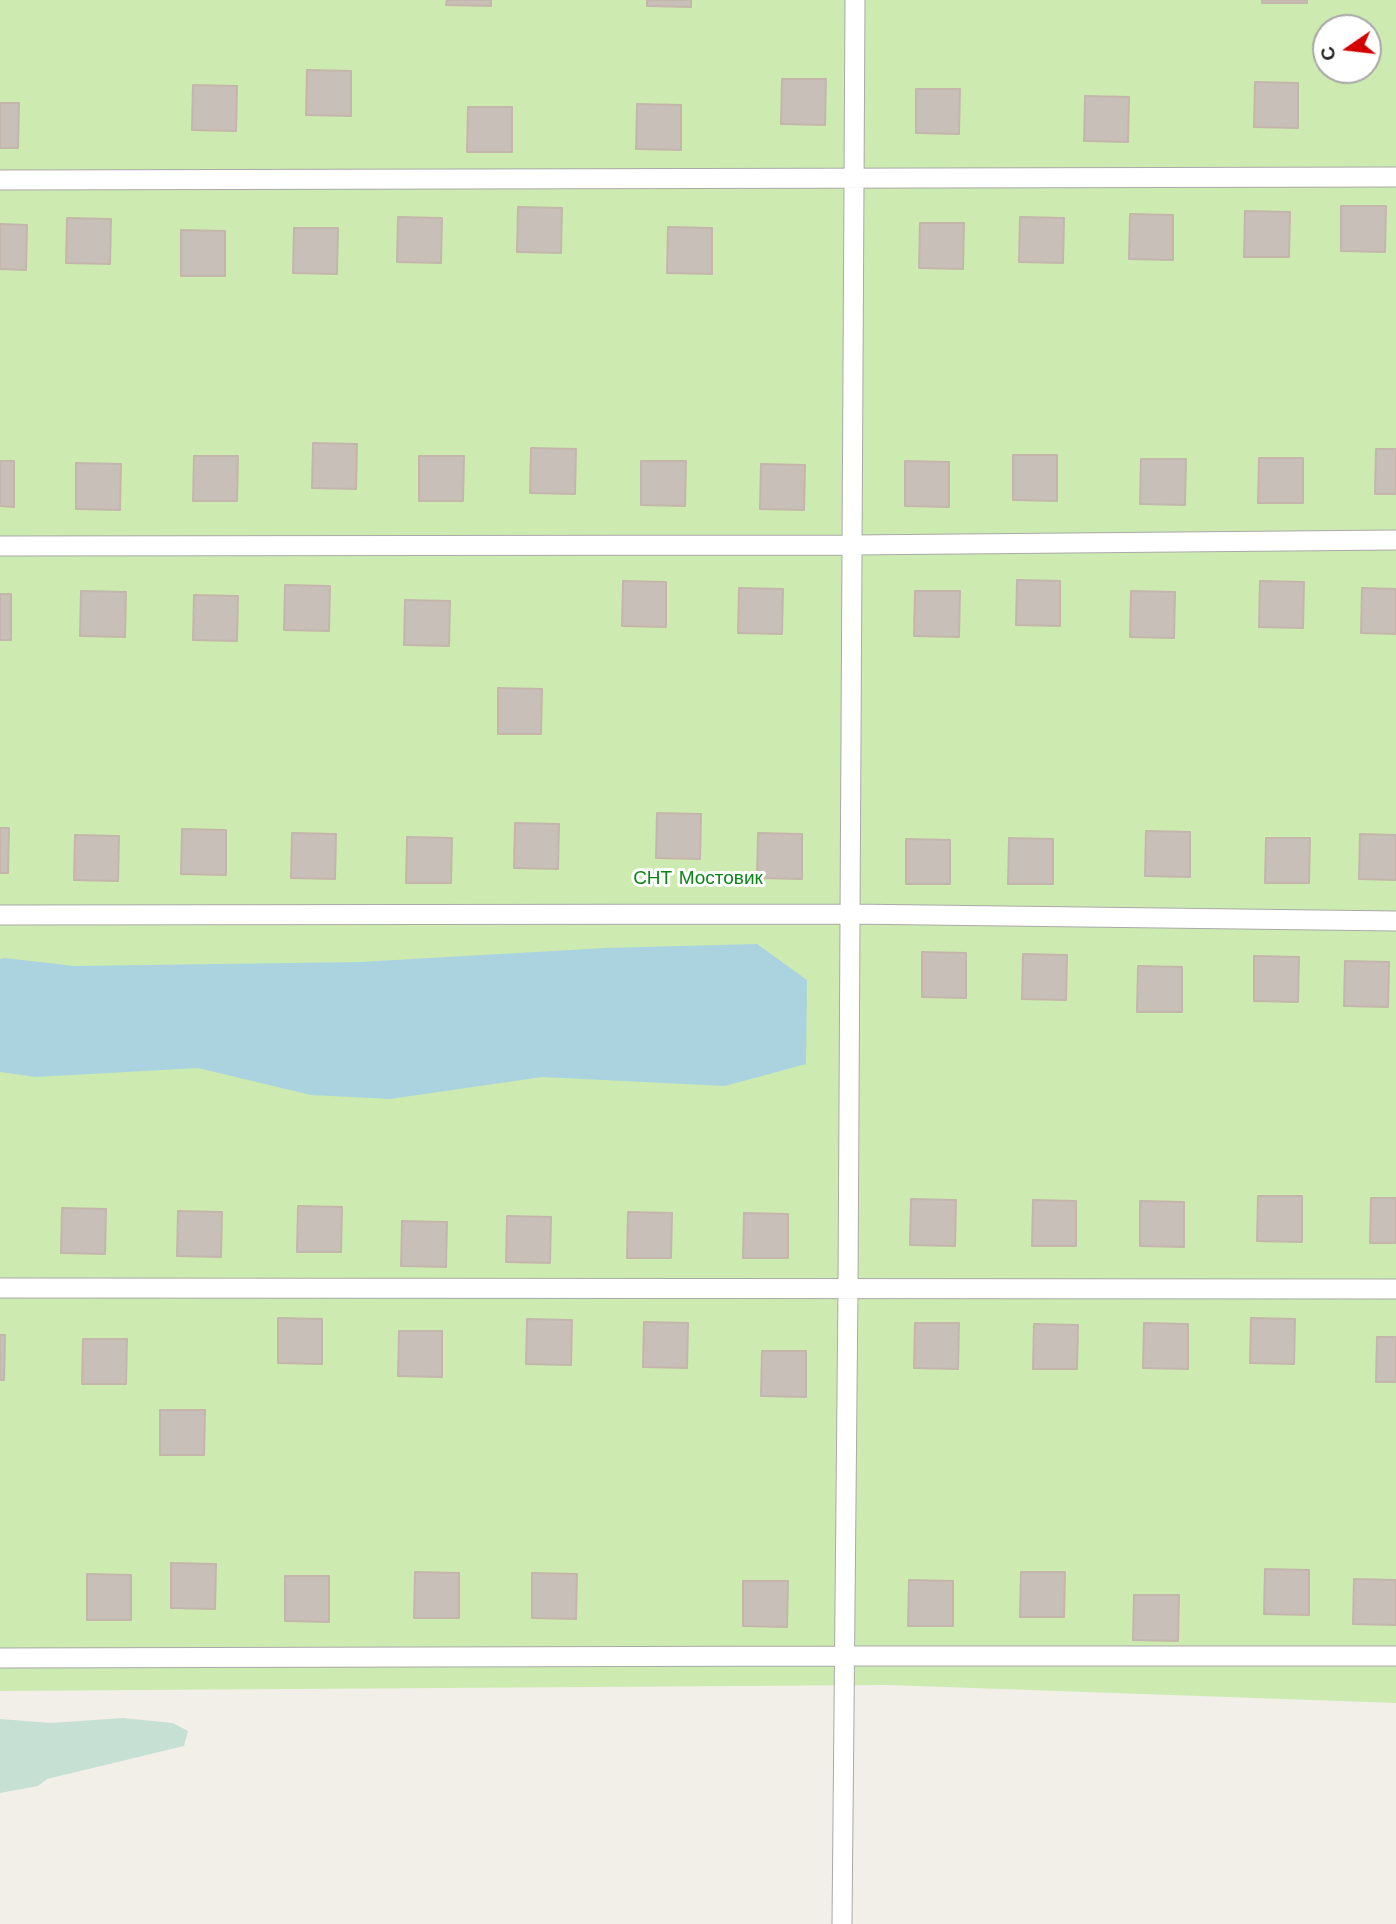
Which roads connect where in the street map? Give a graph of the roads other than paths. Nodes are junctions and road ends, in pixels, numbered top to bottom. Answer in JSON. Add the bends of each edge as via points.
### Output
{"nodes":[{"id":1,"x":855,"y":0,"type":"edge"},
{"id":2,"x":1396,"y":177,"type":"edge"},
{"id":3,"x":854,"y":178,"type":"junction"},
{"id":4,"x":0,"y":180,"type":"edge"},
{"id":5,"x":1396,"y":540,"type":"edge"},
{"id":6,"x":852,"y":545,"type":"junction"},
{"id":7,"x":0,"y":546,"type":"edge"},
{"id":8,"x":849,"y":914,"type":"junction"},
{"id":9,"x":0,"y":915,"type":"edge"},
{"id":10,"x":1396,"y":921,"type":"edge"},
{"id":11,"x":0,"y":1288,"type":"edge"},
{"id":12,"x":848,"y":1288,"type":"junction"},
{"id":13,"x":1396,"y":1289,"type":"edge"},
{"id":14,"x":845,"y":1656,"type":"junction"},
{"id":15,"x":1396,"y":1657,"type":"edge"},
{"id":16,"x":0,"y":1658,"type":"edge"},
{"id":17,"x":842,"y":1924,"type":"edge"}],
"edges":[{"from":1,"to":3,"type":"lane"},
{"from":2,"to":3,"type":"lane"},
{"from":3,"to":4,"type":"lane"},
{"from":3,"to":6,"type":"lane"},
{"from":5,"to":6,"type":"lane"},
{"from":6,"to":7,"type":"lane"},
{"from":6,"to":8,"type":"lane"},
{"from":8,"to":9,"type":"lane"},
{"from":8,"to":10,"type":"lane"},
{"from":8,"to":12,"type":"lane"},
{"from":11,"to":12,"type":"lane"},
{"from":12,"to":13,"type":"lane"},
{"from":12,"to":14,"type":"lane"},
{"from":14,"to":15,"type":"lane"},
{"from":14,"to":16,"type":"lane"},
{"from":14,"to":17,"type":"lane"}]}
